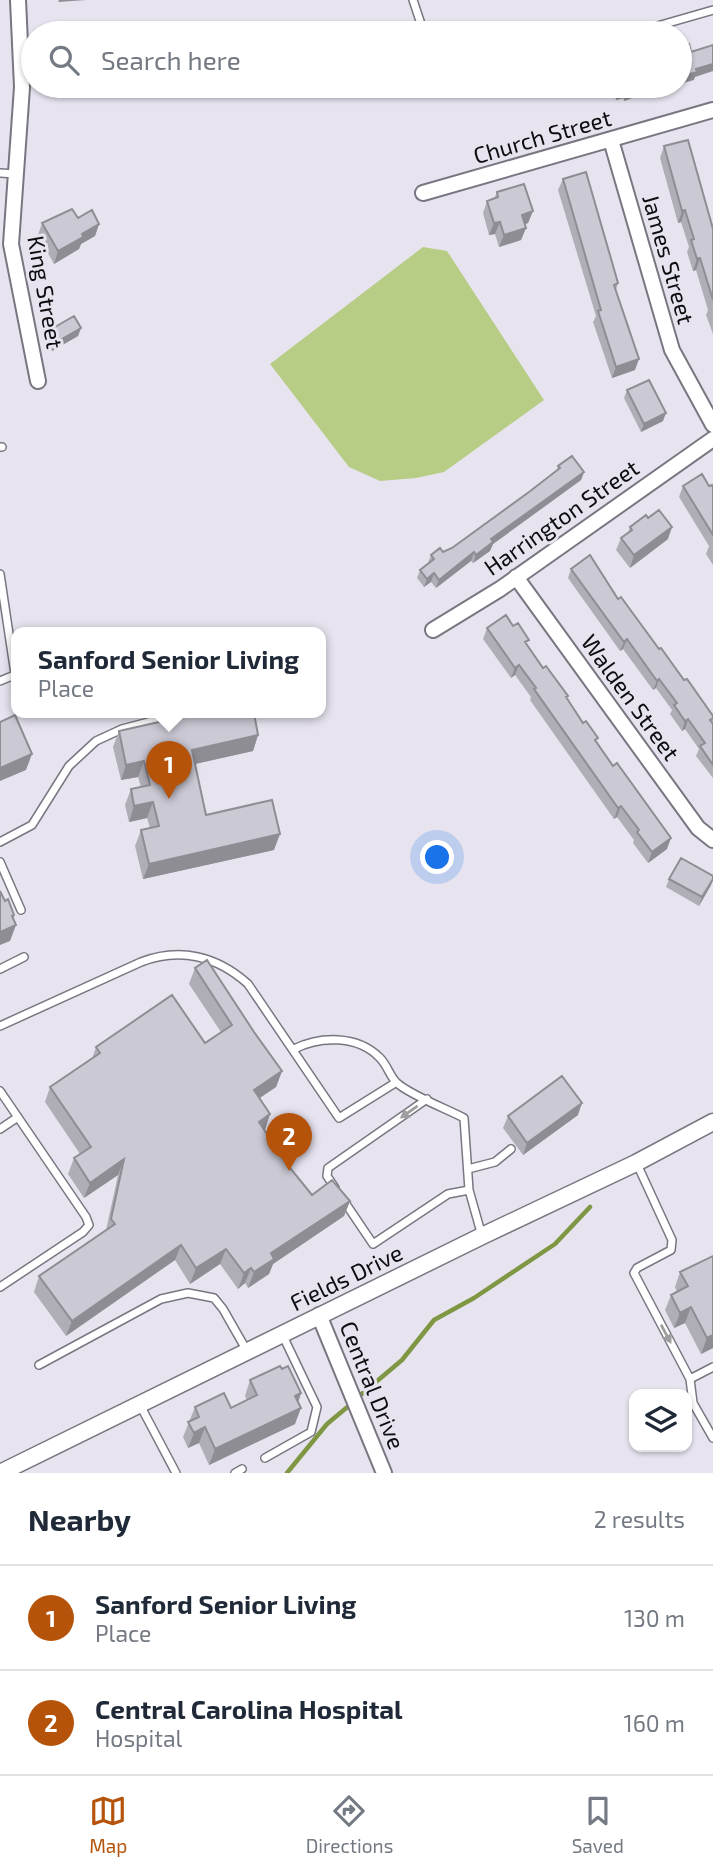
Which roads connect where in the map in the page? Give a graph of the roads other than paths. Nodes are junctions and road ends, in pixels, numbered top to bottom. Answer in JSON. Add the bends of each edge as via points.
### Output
{"nodes":[{"id":1,"x":18,"y":0,"type":"edge"},
{"id":2,"x":413,"y":0,"type":"edge"},
{"id":3,"x":713,"y":10,"type":"edge"},
{"id":4,"x":420,"y":21,"type":"edge"},
{"id":5,"x":675,"y":21,"type":"edge"},
{"id":6,"x":21,"y":65,"type":"edge"},
{"id":7,"x":21,"y":98,"type":"edge"},
{"id":8,"x":713,"y":110,"type":"edge"},
{"id":9,"x":611,"y":140,"type":"junction"},
{"id":10,"x":0,"y":173,"type":"edge"},
{"id":11,"x":16,"y":174,"type":"junction"},
{"id":12,"x":423,"y":193,"type":"dead end"},
{"id":13,"x":5,"y":244,"type":"edge"},
{"id":14,"x":38,"y":381,"type":"dead end"},
{"id":15,"x":713,"y":425,"type":"edge"},
{"id":16,"x":713,"y":439,"type":"edge"},
{"id":17,"x":0,"y":574,"type":"edge"},
{"id":18,"x":516,"y":577,"type":"junction"},
{"id":19,"x":433,"y":629,"type":"dead end"},
{"id":20,"x":11,"y":643,"type":"edge"},
{"id":21,"x":164,"y":718,"type":"edge"},
{"id":22,"x":713,"y":841,"type":"edge"},
{"id":23,"x":0,"y":842,"type":"edge"},
{"id":24,"x":0,"y":862,"type":"edge"},
{"id":25,"x":22,"y":910,"type":"dead end"},
{"id":26,"x":24,"y":957,"type":"dead end"},
{"id":27,"x":0,"y":969,"type":"edge"},
{"id":28,"x":0,"y":1026,"type":"edge"},
{"id":29,"x":293,"y":1049,"type":"junction"},
{"id":30,"x":395,"y":1083,"type":"junction"},
{"id":31,"x":0,"y":1091,"type":"edge"},
{"id":32,"x":427,"y":1099,"type":"junction"},
{"id":33,"x":18,"y":1117,"type":"junction"},
{"id":34,"x":713,"y":1122,"type":"edge"},
{"id":35,"x":0,"y":1129,"type":"edge"},
{"id":36,"x":511,"y":1149,"type":"dead end"},
{"id":37,"x":636,"y":1163,"type":"junction"},
{"id":38,"x":468,"y":1170,"type":"junction"},
{"id":39,"x":469,"y":1190,"type":"junction"},
{"id":40,"x":482,"y":1236,"type":"junction"},
{"id":41,"x":0,"y":1287,"type":"edge"},
{"id":42,"x":319,"y":1315,"type":"junction"},
{"id":43,"x":282,"y":1334,"type":"junction"},
{"id":44,"x":247,"y":1352,"type":"junction"},
{"id":45,"x":39,"y":1365,"type":"dead end"},
{"id":46,"x":712,"y":1369,"type":"edge"},
{"id":47,"x":690,"y":1379,"type":"junction"},
{"id":48,"x":139,"y":1405,"type":"junction"},
{"id":49,"x":713,"y":1438,"type":"edge"},
{"id":50,"x":265,"y":1458,"type":"dead end"},
{"id":51,"x":0,"y":1473,"type":"edge"},
{"id":52,"x":176,"y":1473,"type":"edge"},
{"id":53,"x":384,"y":1473,"type":"edge"}],
"edges":[{"from":1,"to":6,"type":"street","name":"King Street"},
{"from":2,"to":4,"type":"lane"},
{"from":3,"to":5,"type":"lane"},
{"from":7,"to":11,"type":"street","name":"King Street"},
{"from":8,"to":9,"type":"street","name":"Church Street"},
{"from":9,"to":12,"type":"street","name":"Church Street"},
{"from":9,"to":15,"type":"street","name":"James Street","via":[[672,350]]},
{"from":10,"to":11,"type":"lane"},
{"from":11,"to":13,"type":"street","name":"King Street"},
{"from":13,"to":14,"type":"street","name":"King Street"},
{"from":16,"to":18,"type":"street","name":"Harrington Street"},
{"from":17,"to":20,"type":"lane"},
{"from":18,"to":19,"type":"street","name":"Harrington Street"},
{"from":18,"to":22,"type":"street","name":"Walden Street","via":[[698,828]]},
{"from":21,"to":23,"type":"lane","via":[[96,741],[69,766],[32,825]]},
{"from":24,"to":25,"type":"lane"},
{"from":26,"to":27,"type":"lane"},
{"from":28,"to":29,"type":"lane","via":[[141,961],[183,954],[212,960],[237,974]]},
{"from":29,"to":30,"type":"lane","via":[[328,1039],[357,1043],[381,1058]]},
{"from":29,"to":30,"type":"lane","via":[[340,1118]]},
{"from":30,"to":32,"type":"lane"},
{"from":31,"to":33,"type":"lane"},
{"from":32,"to":38,"type":"lane","via":[[464,1118]]},
{"from":32,"to":39,"type":"lane","one_way":true,"via":[[328,1168],[327,1176],[373,1244],[448,1194]]},
{"from":33,"to":35,"type":"lane"},
{"from":33,"to":41,"type":"lane","via":[[89,1225]]},
{"from":34,"to":37,"type":"street","name":"Fields Drive"},
{"from":36,"to":38,"type":"lane","via":[[495,1162]]},
{"from":37,"to":40,"type":"street","name":"Fields Drive"},
{"from":37,"to":47,"type":"lane","one_way":true,"via":[[672,1240],[671,1250],[634,1273]]},
{"from":38,"to":39,"type":"lane"},
{"from":39,"to":40,"type":"lane"},
{"from":40,"to":42,"type":"street","name":"Fields Drive"},
{"from":42,"to":43,"type":"street","name":"Fields Drive"},
{"from":42,"to":53,"type":"street","name":"Central Drive"},
{"from":43,"to":44,"type":"street","name":"Fields Drive"},
{"from":43,"to":50,"type":"lane","via":[[317,1406],[310,1432]]},
{"from":44,"to":45,"type":"lane","via":[[214,1298],[188,1293],[161,1299]]},
{"from":44,"to":48,"type":"street","name":"Fields Drive"},
{"from":46,"to":47,"type":"lane"},
{"from":47,"to":49,"type":"lane","via":[[693,1403]]},
{"from":48,"to":51,"type":"street","name":"Fields Drive"},
{"from":48,"to":52,"type":"lane"}]}
